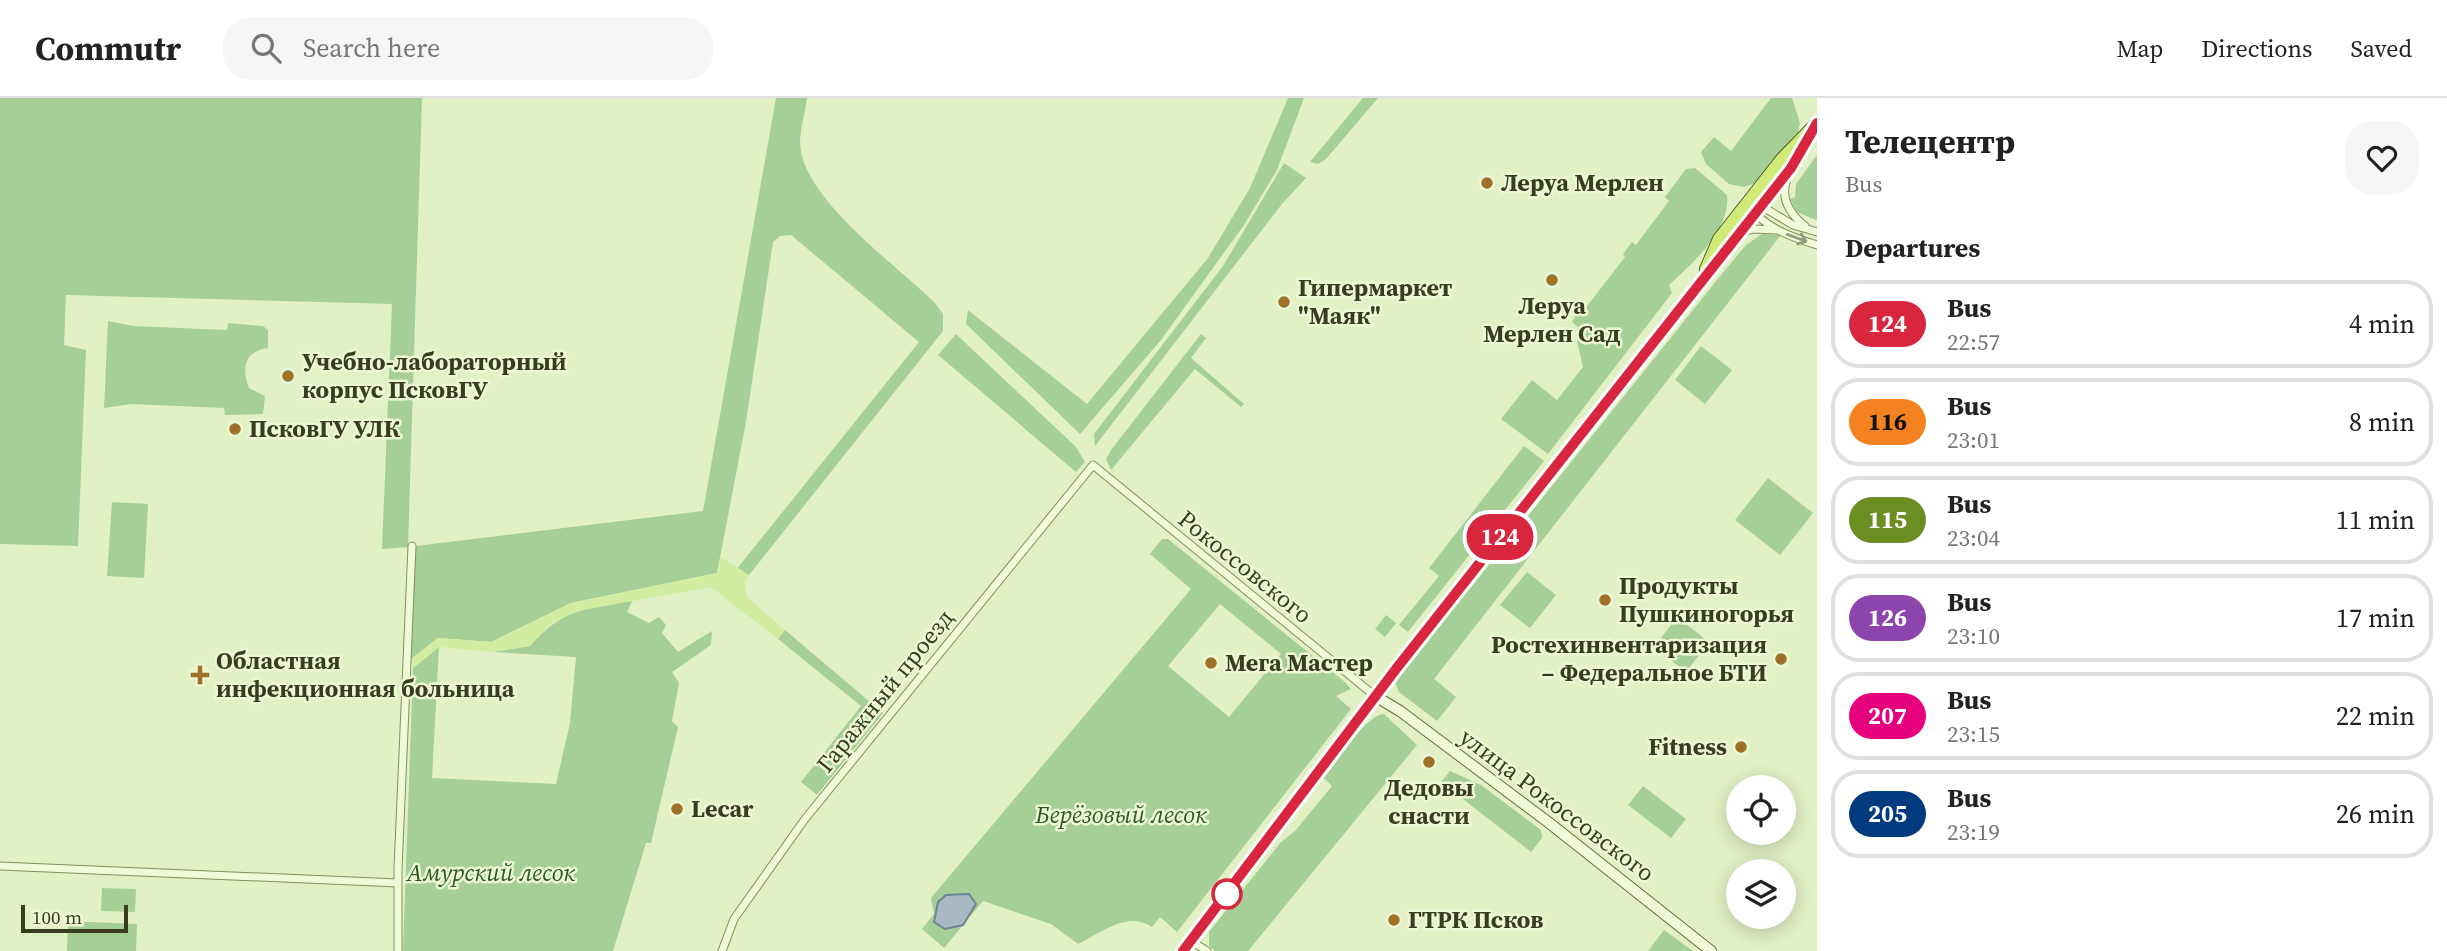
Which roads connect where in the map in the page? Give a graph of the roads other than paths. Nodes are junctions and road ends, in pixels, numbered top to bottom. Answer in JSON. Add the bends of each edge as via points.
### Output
{"nodes":[{"id":1,"x":1817,"y":123,"type":"edge"},
{"id":2,"x":1808,"y":135,"type":"junction"},
{"id":3,"x":1791,"y":168,"type":"junction"},
{"id":4,"x":1755,"y":207,"type":"junction"},
{"id":5,"x":1778,"y":230,"type":"junction"},
{"id":6,"x":1814,"y":231,"type":"edge"},
{"id":7,"x":1740,"y":233,"type":"junction"},
{"id":8,"x":1817,"y":245,"type":"edge"},
{"id":9,"x":1700,"y":282,"type":"junction"},
{"id":10,"x":1093,"y":465,"type":"joint"},
{"id":11,"x":412,"y":546,"type":"dead end"},
{"id":12,"x":1376,"y":696,"type":"junction"},
{"id":13,"x":0,"y":866,"type":"edge"},
{"id":14,"x":398,"y":883,"type":"junction"},
{"id":15,"x":1187,"y":946,"type":"edge"},
{"id":16,"x":398,"y":951,"type":"edge"},
{"id":17,"x":722,"y":951,"type":"edge"},
{"id":18,"x":1207,"y":951,"type":"edge"},
{"id":19,"x":1711,"y":951,"type":"edge"}],
"edges":[{"from":1,"to":2,"type":"highway"},
{"from":2,"to":3,"type":"highway"},
{"from":2,"to":4,"type":"highway","via":[[1782,159]]},
{"from":3,"to":4,"type":"highway"},
{"from":3,"to":6,"type":"street","via":[[1784,187],[1788,210]]},
{"from":4,"to":5,"type":"street"},
{"from":4,"to":6,"type":"street"},
{"from":4,"to":7,"type":"highway"},
{"from":4,"to":9,"type":"highway","via":[[1719,239]]},
{"from":5,"to":7,"type":"street"},
{"from":5,"to":8,"type":"street","one_way":true},
{"from":7,"to":9,"type":"highway"},
{"from":9,"to":12,"type":"highway"},
{"from":10,"to":12,"type":"street","name":"Рокоссовского"},
{"from":10,"to":17,"type":"street","name":"Гаражный проезд","via":[[805,819],[734,919]]},
{"from":11,"to":14,"type":"street"},
{"from":12,"to":15,"type":"highway"},
{"from":12,"to":19,"type":"main road","name":"улица Рокоссовского","via":[[1548,822]]},
{"from":13,"to":14,"type":"street"},
{"from":14,"to":16,"type":"street"},
{"from":15,"to":18,"type":"street"}]}
